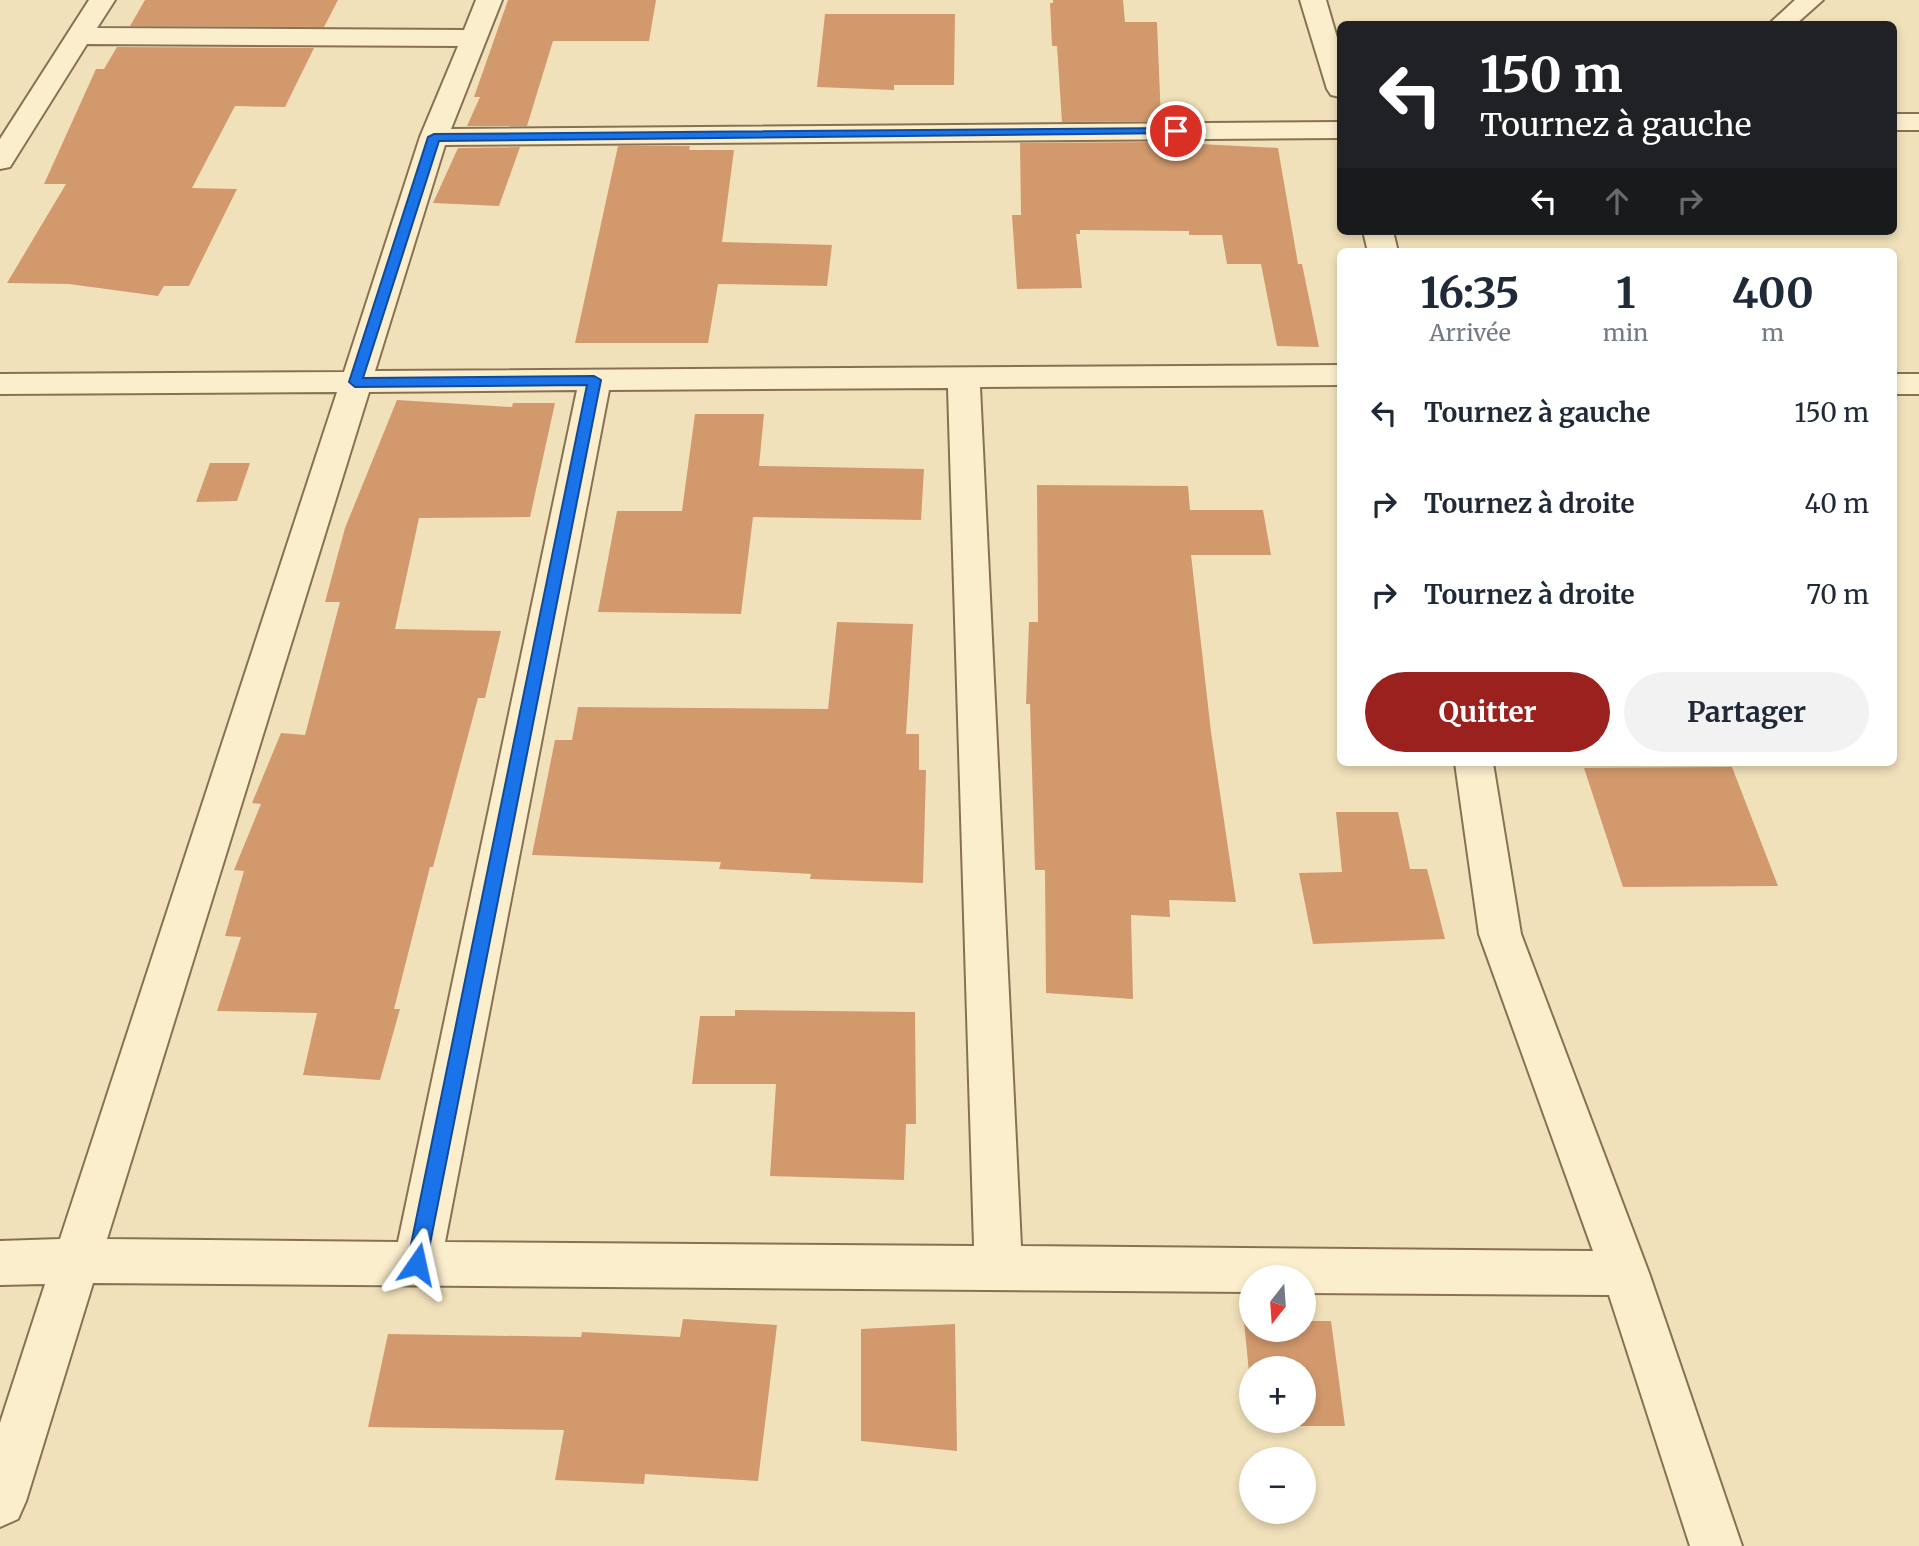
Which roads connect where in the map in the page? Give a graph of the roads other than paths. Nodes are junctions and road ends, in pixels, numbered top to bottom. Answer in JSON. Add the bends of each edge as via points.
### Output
{"nodes":[{"id":1,"x":102,"y":0,"type":"edge"},
{"id":2,"x":489,"y":0,"type":"edge"},
{"id":3,"x":1313,"y":0,"type":"edge"},
{"id":4,"x":1810,"y":0,"type":"edge"},
{"id":5,"x":1785,"y":21,"type":"edge"},
{"id":6,"x":79,"y":36,"type":"junction"},
{"id":7,"x":474,"y":38,"type":"junction"},
{"id":8,"x":1337,"y":79,"type":"edge"},
{"id":9,"x":1897,"y":122,"type":"edge"},
{"id":10,"x":1919,"y":122,"type":"edge"},
{"id":11,"x":10,"y":128,"type":"edge"},
{"id":12,"x":1337,"y":130,"type":"edge"},
{"id":13,"x":434,"y":137,"type":"junction"},
{"id":14,"x":0,"y":161,"type":"edge"},
{"id":15,"x":1337,"y":375,"type":"edge"},
{"id":16,"x":964,"y":378,"type":"junction"},
{"id":17,"x":594,"y":380,"type":"junction"},
{"id":18,"x":355,"y":382,"type":"junction"},
{"id":19,"x":0,"y":384,"type":"edge"},
{"id":20,"x":1897,"y":384,"type":"edge"},
{"id":21,"x":1919,"y":384,"type":"edge"},
{"id":22,"x":1474,"y":766,"type":"edge"},
{"id":23,"x":76,"y":1261,"type":"junction"},
{"id":24,"x":0,"y":1263,"type":"edge"},
{"id":25,"x":417,"y":1264,"type":"junction"},
{"id":26,"x":998,"y":1268,"type":"junction"},
{"id":27,"x":1625,"y":1273,"type":"junction"},
{"id":28,"x":0,"y":1501,"type":"edge"},
{"id":29,"x":1716,"y":1546,"type":"edge"}],
"edges":[{"from":1,"to":6,"type":"street"},
{"from":2,"to":7,"type":"street"},
{"from":3,"to":8,"type":"street"},
{"from":4,"to":5,"type":"street"},
{"from":6,"to":7,"type":"street"},
{"from":6,"to":11,"type":"street"},
{"from":7,"to":13,"type":"street"},
{"from":9,"to":10,"type":"street"},
{"from":11,"to":14,"type":"street"},
{"from":12,"to":13,"type":"street"},
{"from":13,"to":18,"type":"street"},
{"from":15,"to":16,"type":"street"},
{"from":16,"to":17,"type":"street"},
{"from":16,"to":26,"type":"street"},
{"from":17,"to":18,"type":"street"},
{"from":17,"to":25,"type":"street"},
{"from":18,"to":19,"type":"street"},
{"from":18,"to":23,"type":"street"},
{"from":20,"to":21,"type":"street"},
{"from":22,"to":27,"type":"street","via":[[1500,934]]},
{"from":23,"to":24,"type":"street"},
{"from":23,"to":25,"type":"street"},
{"from":23,"to":28,"type":"street"},
{"from":25,"to":26,"type":"street"},
{"from":26,"to":27,"type":"street"},
{"from":27,"to":29,"type":"street"}]}
